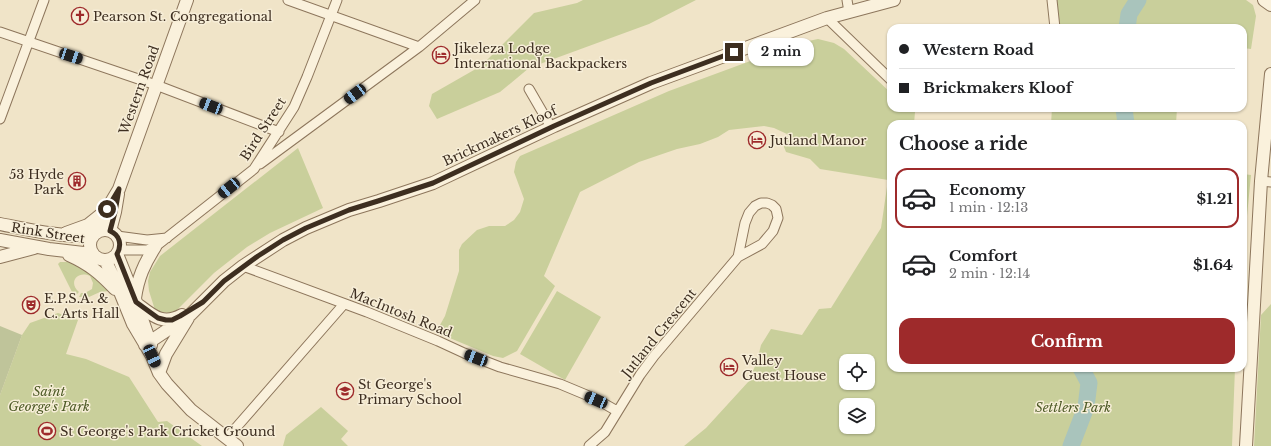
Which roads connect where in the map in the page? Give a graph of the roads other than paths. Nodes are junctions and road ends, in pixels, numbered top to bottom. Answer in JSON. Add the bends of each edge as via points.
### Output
{"nodes":[{"id":1,"x":44,"y":0,"type":"edge"},
{"id":2,"x":187,"y":0,"type":"edge"},
{"id":3,"x":288,"y":0,"type":"edge"},
{"id":4,"x":337,"y":0,"type":"edge"},
{"id":5,"x":475,"y":0,"type":"edge"},
{"id":6,"x":894,"y":0,"type":"edge"},
{"id":7,"x":1052,"y":0,"type":"edge"},
{"id":8,"x":1264,"y":0,"type":"edge"},
{"id":9,"x":1271,"y":5,"type":"edge"},
{"id":10,"x":848,"y":6,"type":"edge"},
{"id":11,"x":331,"y":16,"type":"junction"},
{"id":12,"x":827,"y":18,"type":"junction"},
{"id":13,"x":1055,"y":24,"type":"edge"},
{"id":14,"x":0,"y":32,"type":"edge"},
{"id":15,"x":28,"y":42,"type":"junction"},
{"id":16,"x":419,"y":47,"type":"junction"},
{"id":17,"x":1271,"y":74,"type":"edge"},
{"id":18,"x":887,"y":76,"type":"edge"},
{"id":19,"x":156,"y":85,"type":"junction"},
{"id":20,"x":529,"y":89,"type":"dead end"},
{"id":21,"x":0,"y":119,"type":"edge"},
{"id":22,"x":551,"y":127,"type":"junction"},
{"id":23,"x":279,"y":132,"type":"junction"},
{"id":24,"x":254,"y":169,"type":"junction"},
{"id":25,"x":1266,"y":181,"type":"edge"},
{"id":26,"x":119,"y":189,"type":"junction"},
{"id":27,"x":107,"y":209,"type":"junction"},
{"id":28,"x":0,"y":224,"type":"edge"},
{"id":29,"x":95,"y":234,"type":"junction"},
{"id":30,"x":114,"y":234,"type":"junction"},
{"id":31,"x":58,"y":235,"type":"junction"},
{"id":32,"x":167,"y":238,"type":"junction"},
{"id":33,"x":0,"y":240,"type":"edge"},
{"id":34,"x":37,"y":247,"type":"junction"},
{"id":35,"x":154,"y":247,"type":"junction"},
{"id":36,"x":49,"y":249,"type":"junction"},
{"id":37,"x":118,"y":252,"type":"junction"},
{"id":38,"x":92,"y":254,"type":"junction"},
{"id":39,"x":0,"y":257,"type":"edge"},
{"id":40,"x":738,"y":258,"type":"junction"},
{"id":41,"x":105,"y":260,"type":"junction"},
{"id":42,"x":243,"y":266,"type":"junction"},
{"id":43,"x":122,"y":295,"type":"junction"},
{"id":44,"x":135,"y":301,"type":"junction"},
{"id":45,"x":203,"y":302,"type":"junction"},
{"id":46,"x":344,"y":304,"type":"junction"},
{"id":47,"x":191,"y":314,"type":"junction"},
{"id":48,"x":148,"y":343,"type":"junction"},
{"id":49,"x":159,"y":372,"type":"junction"},
{"id":50,"x":617,"y":411,"type":"junction"},
{"id":51,"x":227,"y":438,"type":"junction"},
{"id":52,"x":238,"y":446,"type":"edge"},
{"id":53,"x":589,"y":446,"type":"edge"},
{"id":54,"x":1246,"y":446,"type":"edge"}],
"edges":[{"from":1,"to":15,"type":"street"},
{"from":2,"to":19,"type":"street","name":"Western Road"},
{"from":3,"to":11,"type":"street"},
{"from":4,"to":11,"type":"street","name":"Bird Street"},
{"from":5,"to":16,"type":"street"},
{"from":6,"to":10,"type":"street","name":"Brickmakers Kloof"},
{"from":7,"to":13,"type":"street"},
{"from":8,"to":9,"type":"street"},
{"from":10,"to":12,"type":"street","name":"Brickmakers Kloof"},
{"from":11,"to":16,"type":"street"},
{"from":11,"to":23,"type":"street","name":"Bird Street","via":[[294,107]]},
{"from":12,"to":18,"type":"street"},
{"from":12,"to":22,"type":"street","name":"Brickmakers Kloof","via":[[651,83]]},
{"from":14,"to":15,"type":"street"},
{"from":15,"to":19,"type":"street"},
{"from":15,"to":21,"type":"street"},
{"from":16,"to":24,"type":"street"},
{"from":17,"to":25,"type":"street"},
{"from":19,"to":23,"type":"street"},
{"from":19,"to":26,"type":"street","name":"Western Road"},
{"from":20,"to":22,"type":"street"},
{"from":22,"to":42,"type":"street","name":"Brickmakers Kloof","via":[[433,183],[349,210],[306,228]]},
{"from":23,"to":24,"type":"street","name":"Bird Street"},
{"from":24,"to":32,"type":"street","name":"Bird Street"},
{"from":25,"to":54,"type":"street"},
{"from":26,"to":27,"type":"street","name":"Western Road"},
{"from":26,"to":30,"type":"street","name":"Western Road"},
{"from":27,"to":29,"type":"street","name":"Western Road"},
{"from":27,"to":31,"type":"street","via":[[88,225]]},
{"from":28,"to":31,"type":"street","name":"Rink Street"},
{"from":29,"to":30,"type":"street","via":[[101,230]]},
{"from":29,"to":31,"type":"street","name":"Rink Street","via":[[76,237]]},
{"from":29,"to":38,"type":"street","via":[[89,245]]},
{"from":30,"to":32,"type":"street","via":[[147,240]]},
{"from":30,"to":37,"type":"street","via":[[119,240]]},
{"from":32,"to":35,"type":"street","name":"Bird Street"},
{"from":33,"to":34,"type":"street","name":"Rink Street"},
{"from":34,"to":36,"type":"street","name":"Rink Street"},
{"from":34,"to":39,"type":"street"},
{"from":35,"to":37,"type":"street","name":"Bird Street","via":[[147,250]]},
{"from":35,"to":44,"type":"street","via":[[139,276]]},
{"from":36,"to":38,"type":"street","name":"Rink Street"},
{"from":36,"to":43,"type":"street","via":[[83,261]]},
{"from":37,"to":41,"type":"street"},
{"from":37,"to":44,"type":"street"},
{"from":38,"to":41,"type":"street"},
{"from":40,"to":40,"type":"street","name":"Jutland Crescent","via":[[749,213],[761,203],[772,205],[778,218],[773,231],[762,244]]},
{"from":40,"to":50,"type":"street","name":"Jutland Crescent","via":[[654,356]]},
{"from":41,"to":43,"type":"street"},
{"from":42,"to":45,"type":"street","name":"Brickmakers Kloof"},
{"from":42,"to":46,"type":"street","name":"MacIntosh Road"},
{"from":43,"to":48,"type":"street","via":[[133,324]]},
{"from":44,"to":45,"type":"street","via":[[158,318],[166,320],[172,320]]},
{"from":44,"to":48,"type":"street"},
{"from":45,"to":47,"type":"street","name":"Brickmakers Kloof"},
{"from":46,"to":50,"type":"street","name":"MacIntosh Road","via":[[500,367],[560,384]]},
{"from":46,"to":51,"type":"street"},
{"from":47,"to":48,"type":"street","name":"Brickmakers Kloof"},
{"from":47,"to":49,"type":"street","via":[[166,354]]},
{"from":48,"to":49,"type":"street"},
{"from":49,"to":51,"type":"street","via":[[181,400]]},
{"from":50,"to":53,"type":"street","name":"Jutland Crescent","via":[[605,432]]},
{"from":51,"to":52,"type":"street"}]}
